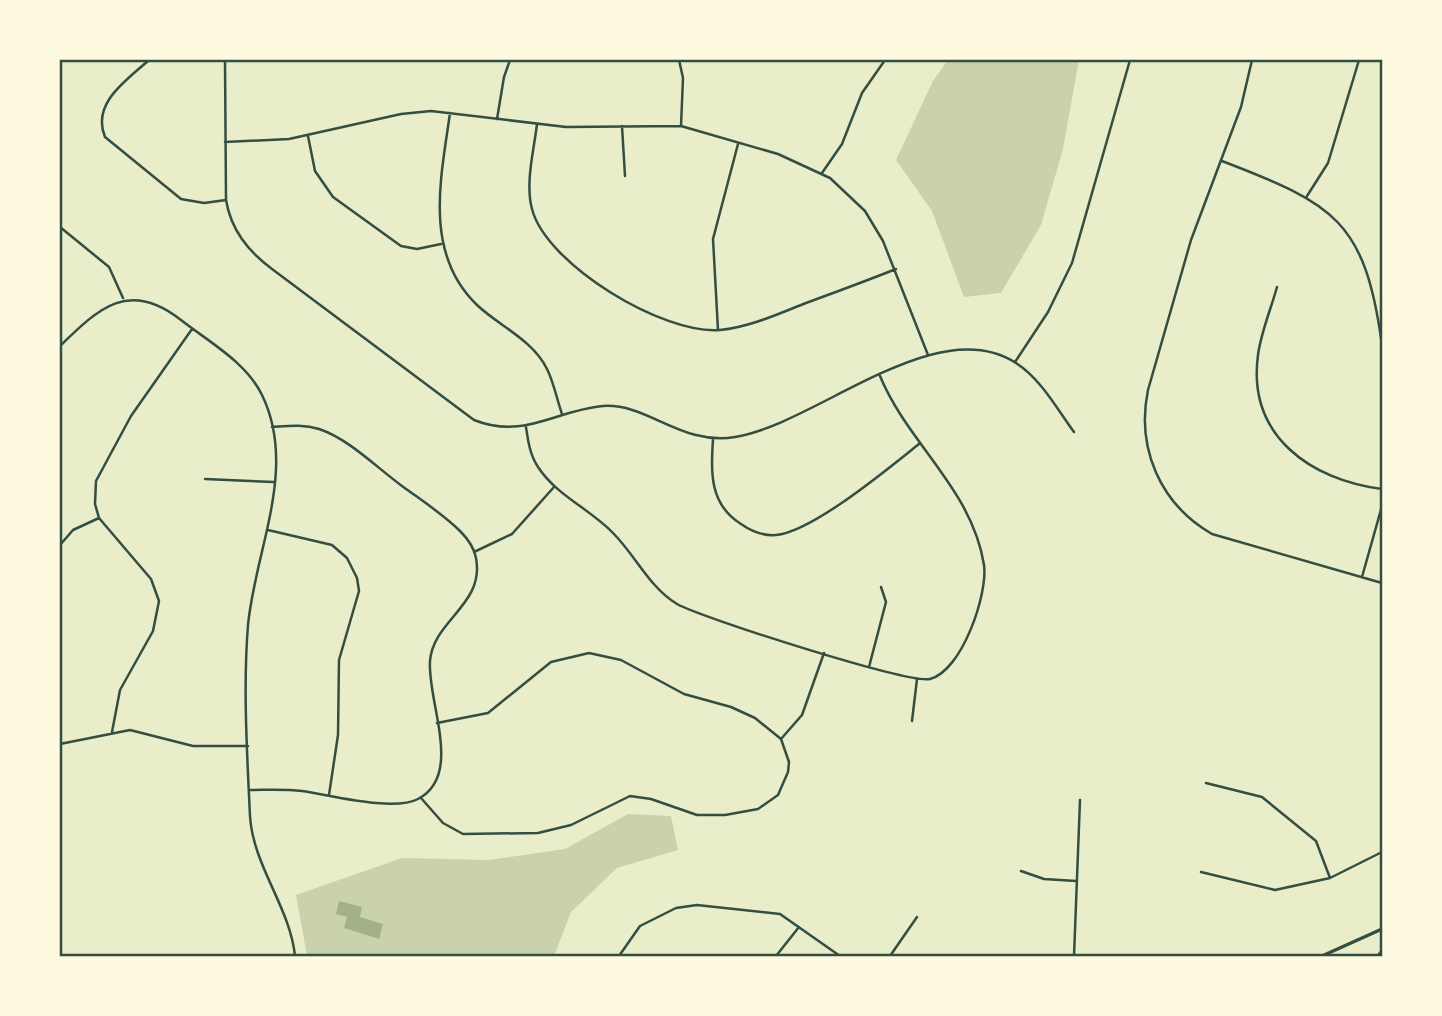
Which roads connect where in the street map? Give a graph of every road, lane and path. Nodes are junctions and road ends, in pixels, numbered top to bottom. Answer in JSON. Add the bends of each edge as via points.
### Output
{"nodes":[{"id":1,"x":149,"y":60,"type":"edge"},
{"id":2,"x":225,"y":60,"type":"edge"},
{"id":3,"x":510,"y":60,"type":"edge"},
{"id":4,"x":679,"y":60,"type":"edge"},
{"id":5,"x":885,"y":60,"type":"edge"},
{"id":6,"x":1130,"y":60,"type":"edge"},
{"id":7,"x":1252,"y":60,"type":"edge"},
{"id":8,"x":1359,"y":60,"type":"edge"},
{"id":9,"x":450,"y":113,"type":"junction"},
{"id":10,"x":497,"y":119,"type":"junction"},
{"id":11,"x":537,"y":124,"type":"junction"},
{"id":12,"x":681,"y":126,"type":"junction"},
{"id":13,"x":622,"y":127,"type":"junction"},
{"id":14,"x":308,"y":136,"type":"junction"},
{"id":15,"x":225,"y":142,"type":"junction"},
{"id":16,"x":738,"y":143,"type":"junction"},
{"id":17,"x":1222,"y":161,"type":"junction"},
{"id":18,"x":822,"y":173,"type":"junction"},
{"id":19,"x":625,"y":176,"type":"dead end"},
{"id":20,"x":1307,"y":196,"type":"junction"},
{"id":21,"x":226,"y":200,"type":"junction"},
{"id":22,"x":60,"y":227,"type":"edge"},
{"id":23,"x":442,"y":244,"type":"junction"},
{"id":24,"x":895,"y":269,"type":"junction"},
{"id":25,"x":1277,"y":287,"type":"dead end"},
{"id":26,"x":124,"y":299,"type":"junction"},
{"id":27,"x":192,"y":329,"type":"junction"},
{"id":28,"x":718,"y":330,"type":"junction"},
{"id":29,"x":1382,"y":345,"type":"edge"},
{"id":30,"x":60,"y":346,"type":"edge"},
{"id":31,"x":928,"y":355,"type":"junction"},
{"id":32,"x":1015,"y":362,"type":"junction"},
{"id":33,"x":880,"y":376,"type":"junction"},
{"id":34,"x":563,"y":416,"type":"junction"},
{"id":35,"x":272,"y":427,"type":"junction"},
{"id":36,"x":526,"y":427,"type":"junction"},
{"id":37,"x":1074,"y":432,"type":"dead end"},
{"id":38,"x":713,"y":439,"type":"junction"},
{"id":39,"x":919,"y":444,"type":"junction"},
{"id":40,"x":205,"y":478,"type":"dead end"},
{"id":41,"x":274,"y":482,"type":"junction"},
{"id":42,"x":554,"y":486,"type":"junction"},
{"id":43,"x":1382,"y":489,"type":"edge"},
{"id":44,"x":1382,"y":506,"type":"edge"},
{"id":45,"x":99,"y":518,"type":"junction"},
{"id":46,"x":268,"y":530,"type":"junction"},
{"id":47,"x":60,"y":545,"type":"edge"},
{"id":48,"x":474,"y":552,"type":"junction"},
{"id":49,"x":1362,"y":577,"type":"junction"},
{"id":50,"x":1382,"y":583,"type":"edge"},
{"id":51,"x":881,"y":587,"type":"dead end"},
{"id":52,"x":824,"y":653,"type":"junction"},
{"id":53,"x":869,"y":667,"type":"junction"},
{"id":54,"x":917,"y":679,"type":"junction"},
{"id":55,"x":912,"y":721,"type":"dead end"},
{"id":56,"x":437,"y":723,"type":"junction"},
{"id":57,"x":111,"y":732,"type":"junction"},
{"id":58,"x":781,"y":739,"type":"junction"},
{"id":59,"x":60,"y":744,"type":"edge"},
{"id":60,"x":248,"y":746,"type":"junction"},
{"id":61,"x":1206,"y":783,"type":"dead end"},
{"id":62,"x":249,"y":790,"type":"junction"},
{"id":63,"x":329,"y":795,"type":"junction"},
{"id":64,"x":421,"y":798,"type":"junction"},
{"id":65,"x":1080,"y":800,"type":"dead end"},
{"id":66,"x":1382,"y":852,"type":"edge"},
{"id":67,"x":1021,"y":871,"type":"dead end"},
{"id":68,"x":1201,"y":872,"type":"dead end"},
{"id":69,"x":1330,"y":878,"type":"junction"},
{"id":70,"x":1076,"y":881,"type":"junction"},
{"id":71,"x":917,"y":917,"type":"dead end"},
{"id":72,"x":799,"y":927,"type":"junction"},
{"id":73,"x":1382,"y":929,"type":"edge"},
{"id":74,"x":1382,"y":951,"type":"edge"},
{"id":75,"x":295,"y":957,"type":"edge"},
{"id":76,"x":619,"y":957,"type":"edge"},
{"id":77,"x":776,"y":957,"type":"edge"},
{"id":78,"x":840,"y":957,"type":"edge"},
{"id":79,"x":890,"y":957,"type":"edge"},
{"id":80,"x":1074,"y":957,"type":"edge"},
{"id":81,"x":1322,"y":957,"type":"edge"},
{"id":82,"x":1378,"y":957,"type":"edge"}],
"edges":[{"from":1,"to":21,"type":"street","via":[[105,105],[105,137],[181,199]]},
{"from":2,"to":15,"type":"street"},
{"from":3,"to":10,"type":"street"},
{"from":4,"to":12,"type":"street"},
{"from":5,"to":18,"type":"street","via":[[862,93],[842,144]]},
{"from":6,"to":32,"type":"street","via":[[1072,263],[1048,312]]},
{"from":7,"to":17,"type":"street"},
{"from":8,"to":20,"type":"street","via":[[1328,163]]},
{"from":9,"to":10,"type":"street"},
{"from":9,"to":14,"type":"street","via":[[401,114]]},
{"from":9,"to":23,"type":"street","via":[[439,205]]},
{"from":10,"to":11,"type":"street"},
{"from":11,"to":13,"type":"street"},
{"from":11,"to":28,"type":"street","via":[[530,203],[548,241],[620,299],[675,322]]},
{"from":12,"to":13,"type":"street"},
{"from":12,"to":16,"type":"street"},
{"from":13,"to":19,"type":"street"},
{"from":14,"to":15,"type":"street"},
{"from":14,"to":23,"type":"street","via":[[315,171],[333,197],[401,246],[417,249]]},
{"from":15,"to":21,"type":"street"},
{"from":16,"to":18,"type":"street"},
{"from":16,"to":28,"type":"street","via":[[713,239]]},
{"from":17,"to":20,"type":"street"},
{"from":17,"to":49,"type":"street","via":[[1191,240],[1148,390],[1143,412],[1148,456],[1171,499],[1203,529],[1224,539]]},
{"from":18,"to":24,"type":"street","via":[[865,211]]},
{"from":20,"to":29,"type":"street","via":[[1335,218],[1367,268]]},
{"from":21,"to":36,"type":"street","via":[[244,243],[272,269],[466,415],[493,426]]},
{"from":22,"to":26,"type":"street","via":[[106,263]]},
{"from":23,"to":34,"type":"street","via":[[466,293],[544,363]]},
{"from":24,"to":28,"type":"street","via":[[764,319]]},
{"from":24,"to":31,"type":"street"},
{"from":25,"to":43,"type":"street","via":[[1258,355],[1259,390],[1270,423],[1289,452],[1304,464],[1354,486]]},
{"from":26,"to":27,"type":"street","via":[[158,305]]},
{"from":26,"to":30,"type":"street","via":[[93,315]]},
{"from":27,"to":35,"type":"street","via":[[251,378],[263,397]]},
{"from":27,"to":45,"type":"street","via":[[137,406],[99,474],[94,495]]},
{"from":31,"to":32,"type":"street","via":[[973,348]]},
{"from":31,"to":33,"type":"street"},
{"from":32,"to":37,"type":"street","via":[[1034,378]]},
{"from":33,"to":38,"type":"street","via":[[769,427]]},
{"from":33,"to":39,"type":"street"},
{"from":34,"to":36,"type":"street"},
{"from":34,"to":38,"type":"street","via":[[612,406],[692,436]]},
{"from":35,"to":41,"type":"street"},
{"from":35,"to":48,"type":"street","via":[[303,425],[337,438],[451,523]]},
{"from":36,"to":42,"type":"street","via":[[533,458]]},
{"from":38,"to":39,"type":"street","via":[[712,480],[721,506],[742,525],[774,535],[823,514]]},
{"from":39,"to":54,"type":"street","via":[[967,509],[985,572],[970,629],[954,662],[936,677]]},
{"from":40,"to":41,"type":"street"},
{"from":41,"to":46,"type":"street"},
{"from":42,"to":48,"type":"street","via":[[512,534]]},
{"from":42,"to":52,"type":"street","via":[[614,534],[653,582],[678,604]]},
{"from":44,"to":49,"type":"street"},
{"from":45,"to":47,"type":"street","via":[[69,533]]},
{"from":45,"to":57,"type":"street","via":[[151,579],[159,601],[153,631],[120,690]]},
{"from":46,"to":60,"type":"street","via":[[248,626]]},
{"from":46,"to":63,"type":"street","via":[[332,545],[347,558],[357,579],[359,591],[339,660],[338,735]]},
{"from":48,"to":56,"type":"street","via":[[477,574],[471,596],[430,654]]},
{"from":49,"to":50,"type":"street"},
{"from":51,"to":53,"type":"street","via":[[886,602]]},
{"from":52,"to":53,"type":"street"},
{"from":52,"to":58,"type":"street","via":[[802,715]]},
{"from":53,"to":54,"type":"street"},
{"from":54,"to":55,"type":"street"},
{"from":56,"to":58,"type":"street","via":[[488,713],[551,662],[589,653],[621,660],[684,694],[745,712]]},
{"from":56,"to":64,"type":"street","via":[[442,765]]},
{"from":57,"to":59,"type":"street"},
{"from":57,"to":60,"type":"street","via":[[137,730],[207,748]]},
{"from":58,"to":64,"type":"street","via":[[789,762],[782,788],[764,807],[738,814],[697,815],[630,796],[560,829],[471,835],[450,829]]},
{"from":60,"to":62,"type":"street"},
{"from":61,"to":69,"type":"street","via":[[1262,797],[1316,841]]},
{"from":62,"to":63,"type":"street"},
{"from":62,"to":75,"type":"street","via":[[255,844],[290,930]]},
{"from":63,"to":64,"type":"street","via":[[401,804]]},
{"from":65,"to":70,"type":"street"},
{"from":66,"to":69,"type":"street"},
{"from":67,"to":70,"type":"street","via":[[1044,879]]},
{"from":68,"to":69,"type":"street","via":[[1275,890]]},
{"from":70,"to":80,"type":"street"},
{"from":71,"to":79,"type":"street"},
{"from":72,"to":76,"type":"street","via":[[770,911],[686,906],[640,926]]},
{"from":72,"to":77,"type":"street"},
{"from":72,"to":78,"type":"street"},
{"from":73,"to":81,"type":"street"},
{"from":74,"to":82,"type":"street"}]}
